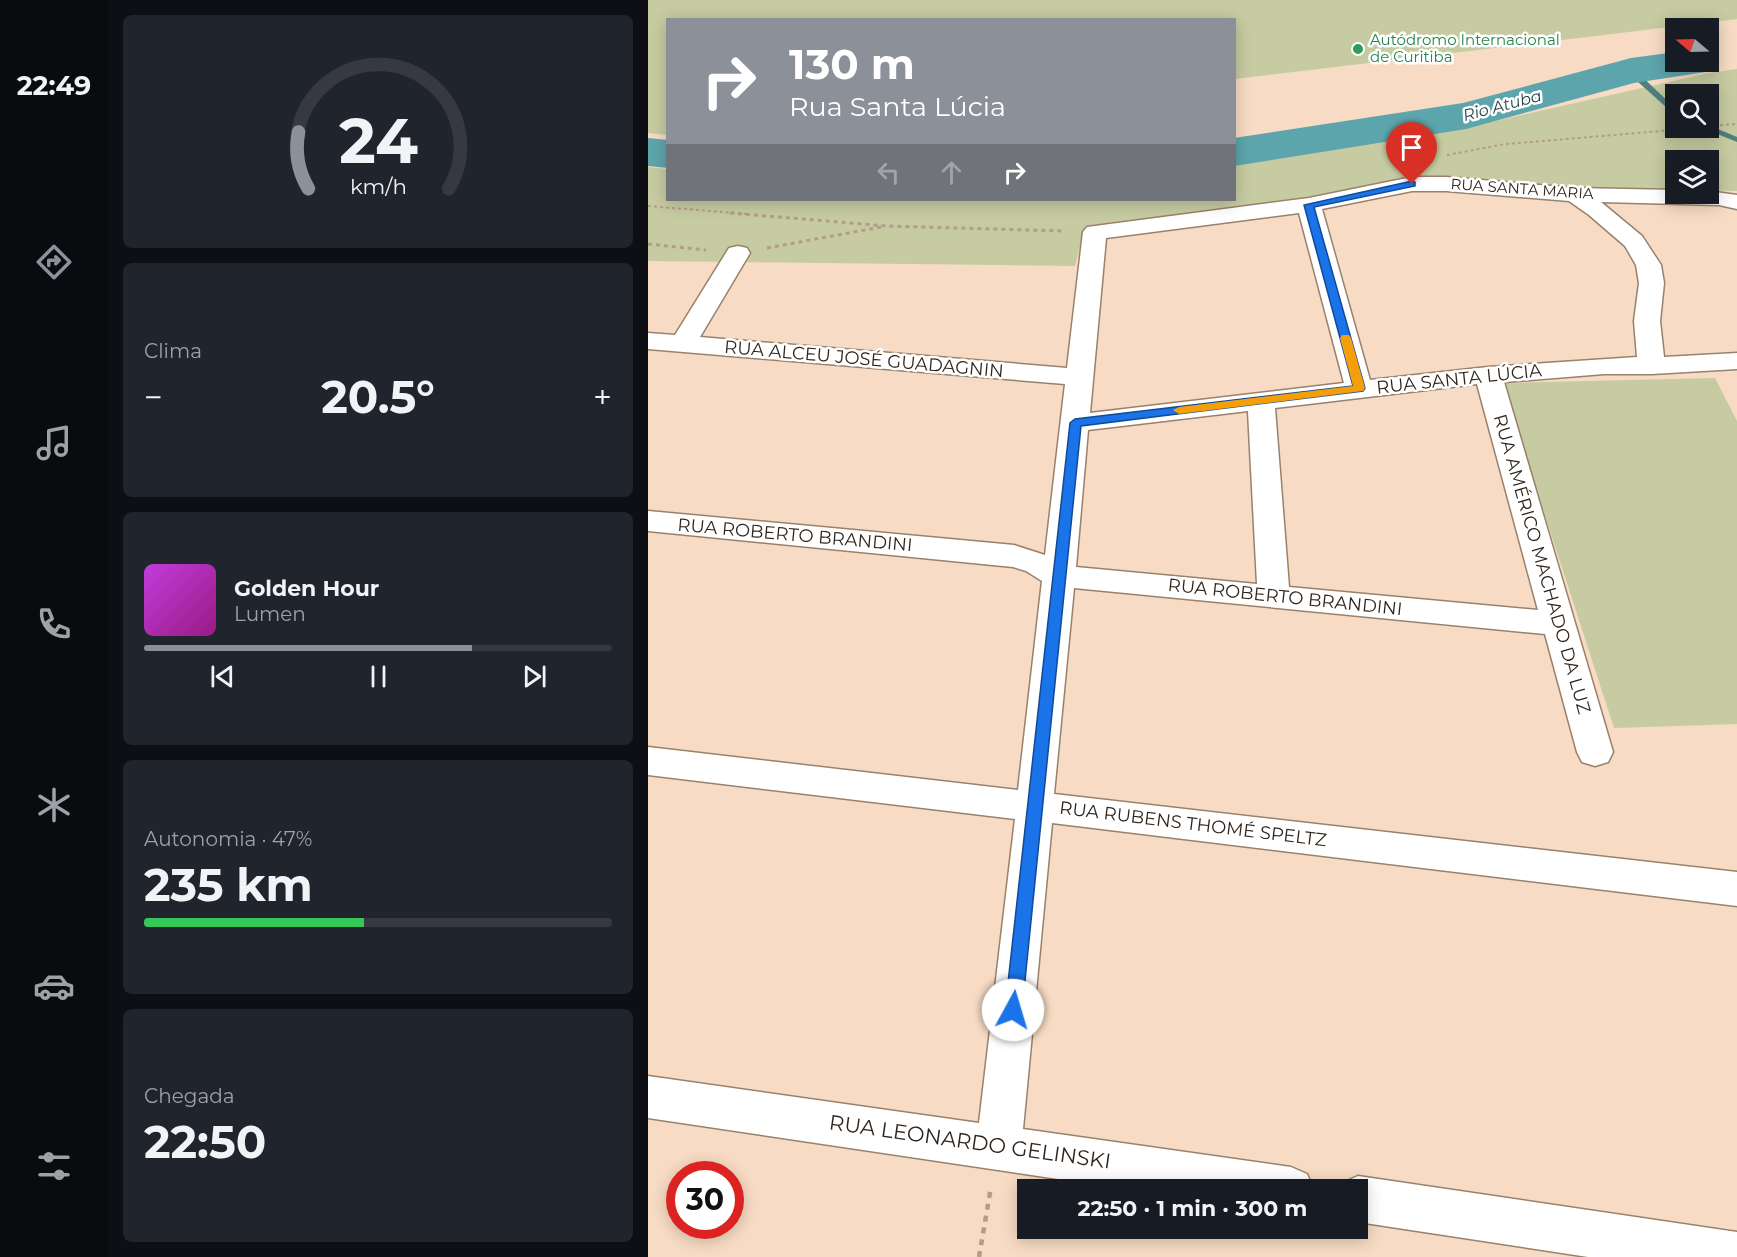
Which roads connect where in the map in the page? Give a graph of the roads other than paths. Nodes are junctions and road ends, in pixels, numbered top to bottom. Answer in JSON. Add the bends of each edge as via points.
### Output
{"nodes":[{"id":1,"x":1575,"y":195,"type":"junction"},
{"id":2,"x":1737,"y":202,"type":"edge"},
{"id":3,"x":1309,"y":205,"type":"junction"},
{"id":4,"x":738,"y":254,"type":"dead end"},
{"id":5,"x":648,"y":340,"type":"edge"},
{"id":6,"x":683,"y":344,"type":"junction"},
{"id":7,"x":1652,"y":366,"type":"junction"},
{"id":8,"x":1734,"y":368,"type":"edge"},
{"id":9,"x":1488,"y":375,"type":"junction"},
{"id":10,"x":1080,"y":377,"type":"junction"},
{"id":11,"x":1359,"y":388,"type":"junction"},
{"id":12,"x":1261,"y":401,"type":"junction"},
{"id":13,"x":1075,"y":423,"type":"junction"},
{"id":14,"x":648,"y":521,"type":"edge"},
{"id":15,"x":1065,"y":526,"type":"junction"},
{"id":16,"x":1014,"y":556,"type":"junction"},
{"id":17,"x":1059,"y":576,"type":"junction"},
{"id":18,"x":1274,"y":596,"type":"junction"},
{"id":19,"x":1559,"y":624,"type":"junction"},
{"id":20,"x":1595,"y":752,"type":"dead end"},
{"id":21,"x":648,"y":761,"type":"edge"},
{"id":22,"x":1035,"y":806,"type":"junction"},
{"id":23,"x":1737,"y":889,"type":"edge"},
{"id":24,"x":648,"y":1097,"type":"edge"},
{"id":25,"x":999,"y":1146,"type":"junction"},
{"id":26,"x":1218,"y":1179,"type":"edge"},
{"id":27,"x":1368,"y":1201,"type":"edge"},
{"id":28,"x":1737,"y":1256,"type":"edge"}],
"edges":[{"from":1,"to":2,"type":"street","name":"RUA SANTA MARIA","via":[[1719,198]]},
{"from":1,"to":3,"type":"street","name":"RUA SANTA MARIA","via":[[1428,183]]},
{"from":1,"to":7,"type":"street","via":[[1618,225],[1644,257],[1652,277],[1647,331]]},
{"from":3,"to":10,"type":"street","name":"RUA SANTA MARIA","via":[[1095,232]]},
{"from":3,"to":11,"type":"street"},
{"from":4,"to":6,"type":"street"},
{"from":5,"to":6,"type":"street","name":"RUA ALCEU JOSÉ GUADAGNIN"},
{"from":6,"to":10,"type":"street","name":"RUA ALCEU JOSÉ GUADAGNIN"},
{"from":7,"to":8,"type":"street","name":"RUA SANTA LÚCIA"},
{"from":7,"to":9,"type":"street","name":"RUA SANTA LÚCIA"},
{"from":9,"to":11,"type":"street","name":"RUA SANTA LÚCIA"},
{"from":9,"to":19,"type":"street","name":"RUA AMÉRICO MACHADO DA LUZ"},
{"from":10,"to":13,"type":"street"},
{"from":11,"to":12,"type":"street","name":"RUA SANTA LÚCIA"},
{"from":12,"to":13,"type":"street","name":"RUA SANTA LÚCIA"},
{"from":12,"to":18,"type":"street"},
{"from":13,"to":15,"type":"street"},
{"from":14,"to":16,"type":"street","name":"RUA ROBERTO BRANDINI"},
{"from":15,"to":16,"type":"street","name":"RUA ROBERTO BRANDINI","via":[[1053,540]]},
{"from":15,"to":17,"type":"street"},
{"from":16,"to":17,"type":"street","name":"RUA ROBERTO BRANDINI"},
{"from":17,"to":18,"type":"street","name":"RUA ROBERTO BRANDINI"},
{"from":17,"to":22,"type":"street"},
{"from":18,"to":19,"type":"street","name":"RUA ROBERTO BRANDINI"},
{"from":19,"to":20,"type":"street","name":"RUA AMÉRICO MACHADO DA LUZ"},
{"from":21,"to":22,"type":"street","name":"RUA RUBENS THOMÉ SPELTZ"},
{"from":22,"to":23,"type":"street","name":"RUA RUBENS THOMÉ SPELTZ"},
{"from":22,"to":25,"type":"street"},
{"from":24,"to":25,"type":"street","name":"RUA LEONARDO GELINSKI"},
{"from":25,"to":26,"type":"street","name":"RUA LEONARDO GELINSKI"},
{"from":27,"to":28,"type":"street"}]}
